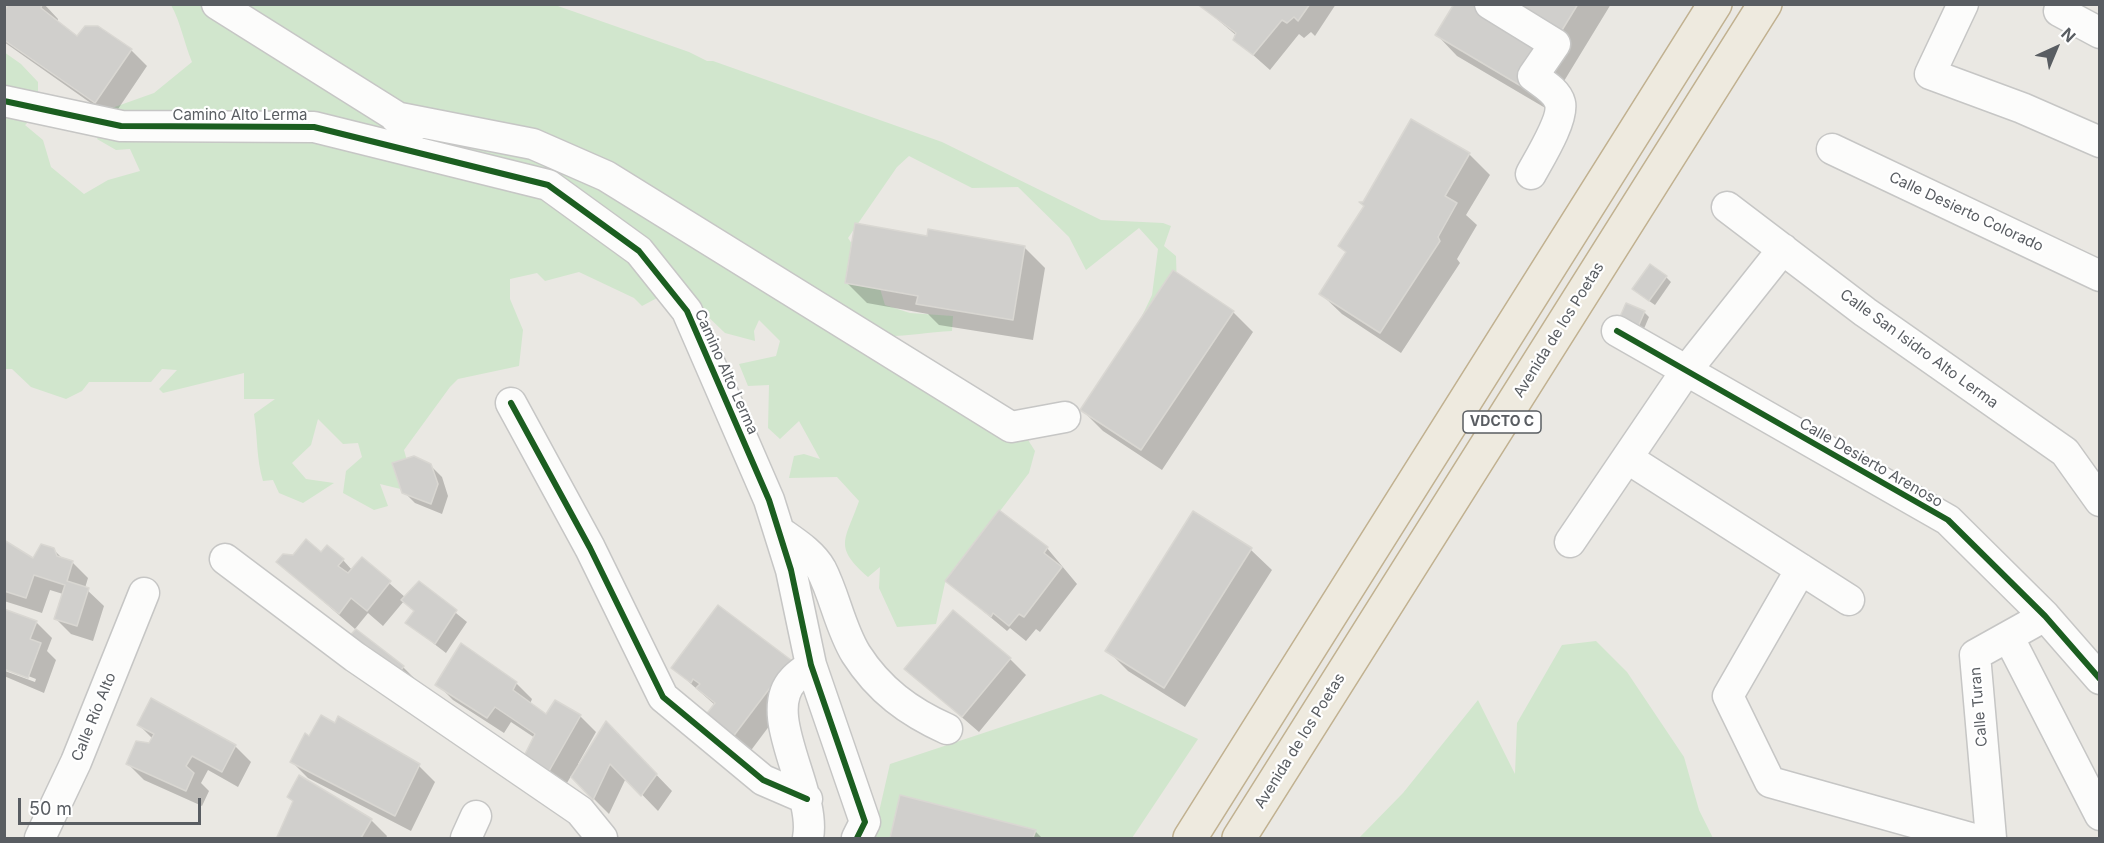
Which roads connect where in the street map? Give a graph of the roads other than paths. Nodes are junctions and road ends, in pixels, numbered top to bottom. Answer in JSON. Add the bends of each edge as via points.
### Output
{"nodes":[{"id":1,"x":217,"y":4,"type":"edge"},
{"id":2,"x":1490,"y":4,"type":"edge"},
{"id":3,"x":1715,"y":4,"type":"edge"},
{"id":4,"x":1765,"y":4,"type":"edge"},
{"id":5,"x":1963,"y":4,"type":"edge"},
{"id":6,"x":2059,"y":10,"type":"dead end"},
{"id":7,"x":2100,"y":33,"type":"edge"},
{"id":8,"x":4,"y":100,"type":"edge"},
{"id":9,"x":395,"y":117,"type":"junction"},
{"id":10,"x":2100,"y":142,"type":"edge"},
{"id":11,"x":1832,"y":148,"type":"dead end"},
{"id":12,"x":480,"y":168,"type":"junction"},
{"id":13,"x":1531,"y":174,"type":"dead end"},
{"id":14,"x":1727,"y":207,"type":"dead end"},
{"id":15,"x":1783,"y":249,"type":"junction"},
{"id":16,"x":2100,"y":276,"type":"edge"},
{"id":17,"x":1617,"y":332,"type":"dead end"},
{"id":18,"x":1686,"y":371,"type":"junction"},
{"id":19,"x":512,"y":403,"type":"dead end"},
{"id":20,"x":1065,"y":417,"type":"dead end"},
{"id":21,"x":1627,"y":458,"type":"junction"},
{"id":22,"x":2100,"y":501,"type":"edge"},
{"id":23,"x":780,"y":532,"type":"junction"},
{"id":24,"x":1570,"y":542,"type":"dead end"},
{"id":25,"x":225,"y":560,"type":"dead end"},
{"id":26,"x":1801,"y":569,"type":"junction"},
{"id":27,"x":144,"y":592,"type":"dead end"},
{"id":28,"x":1849,"y":600,"type":"dead end"},
{"id":29,"x":2045,"y":616,"type":"junction"},
{"id":30,"x":2009,"y":638,"type":"junction"},
{"id":31,"x":811,"y":665,"type":"junction"},
{"id":32,"x":2100,"y":679,"type":"edge"},
{"id":33,"x":947,"y":729,"type":"dead end"},
{"id":34,"x":807,"y":799,"type":"junction"},
{"id":35,"x":2100,"y":815,"type":"edge"},
{"id":36,"x":2100,"y":830,"type":"edge"},
{"id":37,"x":40,"y":838,"type":"edge"},
{"id":38,"x":602,"y":838,"type":"edge"},
{"id":39,"x":808,"y":838,"type":"edge"},
{"id":40,"x":857,"y":838,"type":"edge"},
{"id":41,"x":1190,"y":838,"type":"edge"},
{"id":42,"x":1239,"y":838,"type":"edge"},
{"id":43,"x":1970,"y":838,"type":"edge"},
{"id":44,"x":1991,"y":838,"type":"edge"},
{"id":45,"x":2095,"y":838,"type":"edge"}],
"edges":[{"from":1,"to":9,"type":"street"},
{"from":2,"to":13,"type":"street","via":[[1555,44],[1533,76],[1554,92],[1560,103],[1560,116]]},
{"from":3,"to":41,"type":"highway","number":"VDCTO C"},
{"from":4,"to":42,"type":"highway","name":"Avenida de los Poetas","number":"VDCTO C"},
{"from":5,"to":10,"type":"street","via":[[1930,74]]},
{"from":6,"to":7,"type":"street"},
{"from":8,"to":12,"type":"street","name":"Camino Alto Lerma","via":[[122,126],[314,128]]},
{"from":9,"to":12,"type":"street"},
{"from":9,"to":20,"type":"street","via":[[533,144],[596,171],[1011,427]]},
{"from":11,"to":16,"type":"street","name":"Calle Desierto Colorado"},
{"from":12,"to":23,"type":"street","name":"Camino Alto Lerma","via":[[548,185],[639,252],[687,311]]},
{"from":14,"to":15,"type":"street","name":"Calle San Isidro Alto Lerma"},
{"from":15,"to":18,"type":"street"},
{"from":15,"to":22,"type":"street","name":"Calle San Isidro Alto Lerma","via":[[1865,312],[2065,452]]},
{"from":17,"to":18,"type":"street","name":"Calle Desierto Arenoso"},
{"from":18,"to":21,"type":"street"},
{"from":18,"to":29,"type":"street","name":"Calle Desierto Arenoso","via":[[1948,520]]},
{"from":19,"to":34,"type":"street","via":[[590,548],[663,697],[763,780]]},
{"from":21,"to":24,"type":"street"},
{"from":21,"to":26,"type":"street"},
{"from":23,"to":31,"type":"street","name":"Camino Alto Lerma"},
{"from":23,"to":33,"type":"street","via":[[805,550],[820,568],[848,638],[872,675],[900,703]]},
{"from":25,"to":38,"type":"street","via":[[355,657],[580,811]]},
{"from":26,"to":28,"type":"street"},
{"from":26,"to":43,"type":"street","via":[[1728,696],[1770,782]]},
{"from":27,"to":37,"type":"street","name":"Calle Río Alto","via":[[76,762]]},
{"from":29,"to":30,"type":"street","name":"Calle Turan"},
{"from":29,"to":32,"type":"street","name":"Calle Desierto Arenoso"},
{"from":30,"to":35,"type":"street"},
{"from":30,"to":44,"type":"street","name":"Calle Turan","via":[[1975,655]]},
{"from":31,"to":34,"type":"street","via":[[792,680],[784,695],[781,721]]},
{"from":31,"to":40,"type":"street","name":"Camino Alto Lerma","via":[[865,822]]},
{"from":34,"to":39,"type":"street"},
{"from":36,"to":45,"type":"street"}]}
